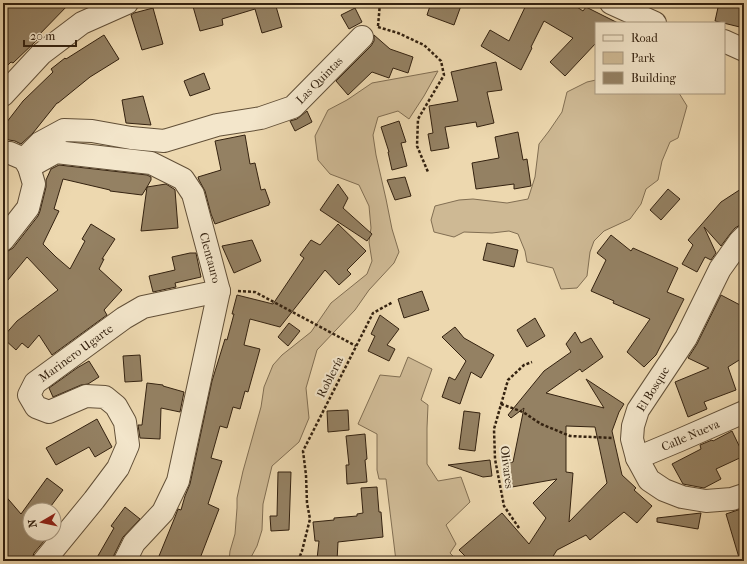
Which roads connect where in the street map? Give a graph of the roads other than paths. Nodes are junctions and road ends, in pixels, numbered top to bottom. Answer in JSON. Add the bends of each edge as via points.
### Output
{"nodes":[{"id":1,"x":127,"y":3,"type":"edge"},
{"id":2,"x":613,"y":3,"type":"edge"},
{"id":3,"x":654,"y":22,"type":"edge"},
{"id":4,"x":370,"y":31,"type":"road end"},
{"id":5,"x":725,"y":41,"type":"edge"},
{"id":6,"x":744,"y":50,"type":"edge"},
{"id":7,"x":725,"y":55,"type":"edge"},
{"id":8,"x":744,"y":64,"type":"edge"},
{"id":9,"x":3,"y":95,"type":"edge"},
{"id":10,"x":3,"y":153,"type":"edge"},
{"id":11,"x":26,"y":163,"type":"junction"},
{"id":12,"x":744,"y":238,"type":"edge"},
{"id":13,"x":3,"y":240,"type":"edge"},
{"id":14,"x":219,"y":291,"type":"junction"},
{"id":15,"x":744,"y":412,"type":"edge"},
{"id":16,"x":634,"y":449,"type":"junction"},
{"id":17,"x":744,"y":495,"type":"edge"},
{"id":18,"x":44,"y":561,"type":"edge"},
{"id":19,"x":125,"y":561,"type":"edge"}],
"edges":[{"from":1,"to":9,"type":"street","via":[[82,23],[41,54]]},
{"from":2,"to":3,"type":"street"},
{"from":4,"to":11,"type":"street","name":"Las Quintas","via":[[293,107],[261,118],[217,125],[164,141],[92,131],[64,130],[40,143]]},
{"from":5,"to":6,"type":"street"},
{"from":7,"to":8,"type":"street"},
{"from":10,"to":11,"type":"street","via":[[10,153]]},
{"from":11,"to":13,"type":"street","via":[[34,184],[28,208]]},
{"from":11,"to":14,"type":"street","name":"Clentauro","via":[[56,152],[151,162],[183,179],[193,194]]},
{"from":12,"to":16,"type":"street","name":"El Bosque","via":[[720,269],[686,338],[638,410],[633,426]]},
{"from":14,"to":18,"type":"street","name":"Marinero Ugarte","via":[[143,307],[35,383],[29,395],[36,407],[49,412],[86,396],[105,397],[116,406],[125,422],[128,445],[118,468]]},
{"from":14,"to":19,"type":"street","name":"Clentauro","via":[[178,481],[163,512],[134,543]]},
{"from":15,"to":16,"type":"street","name":"Calle Nueva","via":[[680,440]]},
{"from":16,"to":17,"type":"street","via":[[649,480],[664,490],[706,502]]}]}
